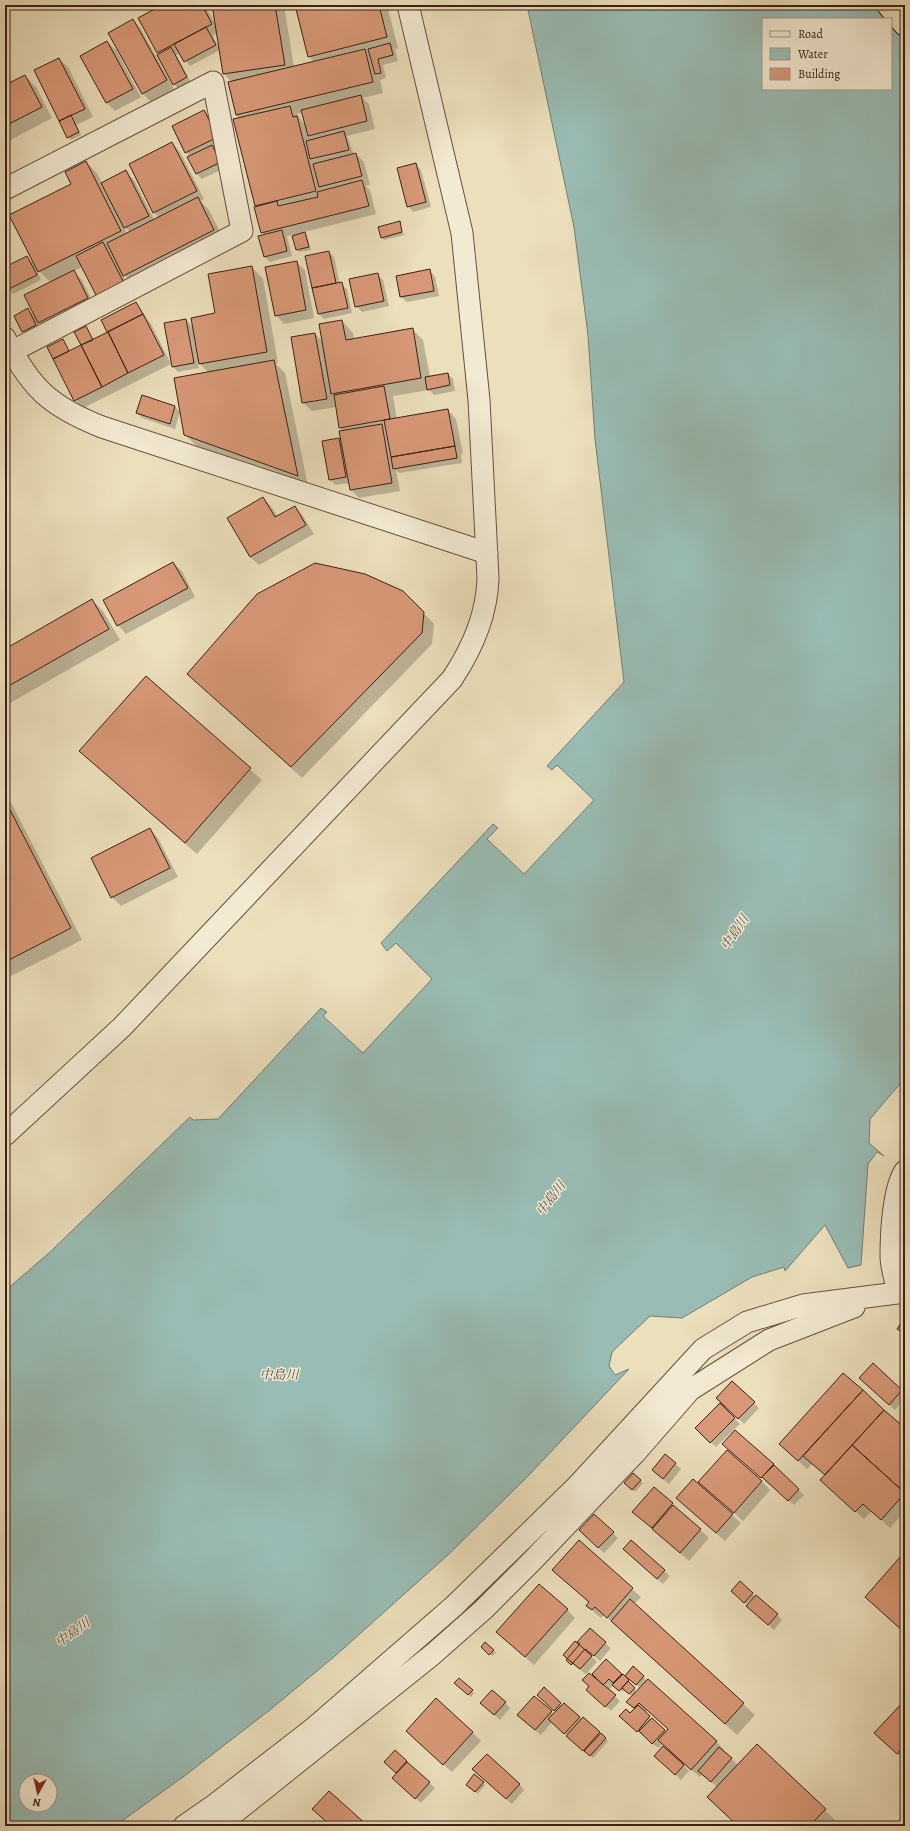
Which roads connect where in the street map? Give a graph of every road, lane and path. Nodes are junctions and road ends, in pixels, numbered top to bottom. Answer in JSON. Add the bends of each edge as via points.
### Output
{"nodes":[{"id":1,"x":408,"y":5,"type":"edge"},
{"id":2,"x":888,"y":5,"type":"edge"},
{"id":3,"x":905,"y":25,"type":"edge"},
{"id":4,"x":5,"y":189,"type":"edge"},
{"id":5,"x":7,"y":348,"type":"edge"},
{"id":6,"x":487,"y":552,"type":"junction"},
{"id":7,"x":5,"y":1135,"type":"edge"},
{"id":8,"x":905,"y":1172,"type":"edge"},
{"id":9,"x":902,"y":1292,"type":"edge"},
{"id":10,"x":184,"y":1826,"type":"edge"},
{"id":11,"x":218,"y":1826,"type":"edge"}],
"edges":[{"from":1,"to":6,"type":"street","via":[[462,233],[479,400]]},
{"from":2,"to":3,"type":"highway"},
{"from":4,"to":5,"type":"street","via":[[213,82],[242,231]]},
{"from":5,"to":6,"type":"street","via":[[48,399],[73,415],[109,430]]},
{"from":6,"to":7,"type":"street","via":[[488,594],[484,612],[465,659],[452,679],[122,1027]]},
{"from":8,"to":9,"type":"street","via":[[899,1181],[896,1195],[891,1257]]},
{"from":9,"to":10,"type":"street","via":[[804,1304],[748,1322],[703,1349],[576,1487],[454,1606],[315,1727]]},
{"from":9,"to":11,"type":"street","via":[[832,1314],[769,1340],[690,1390],[636,1452],[483,1610],[432,1656]]}]}
